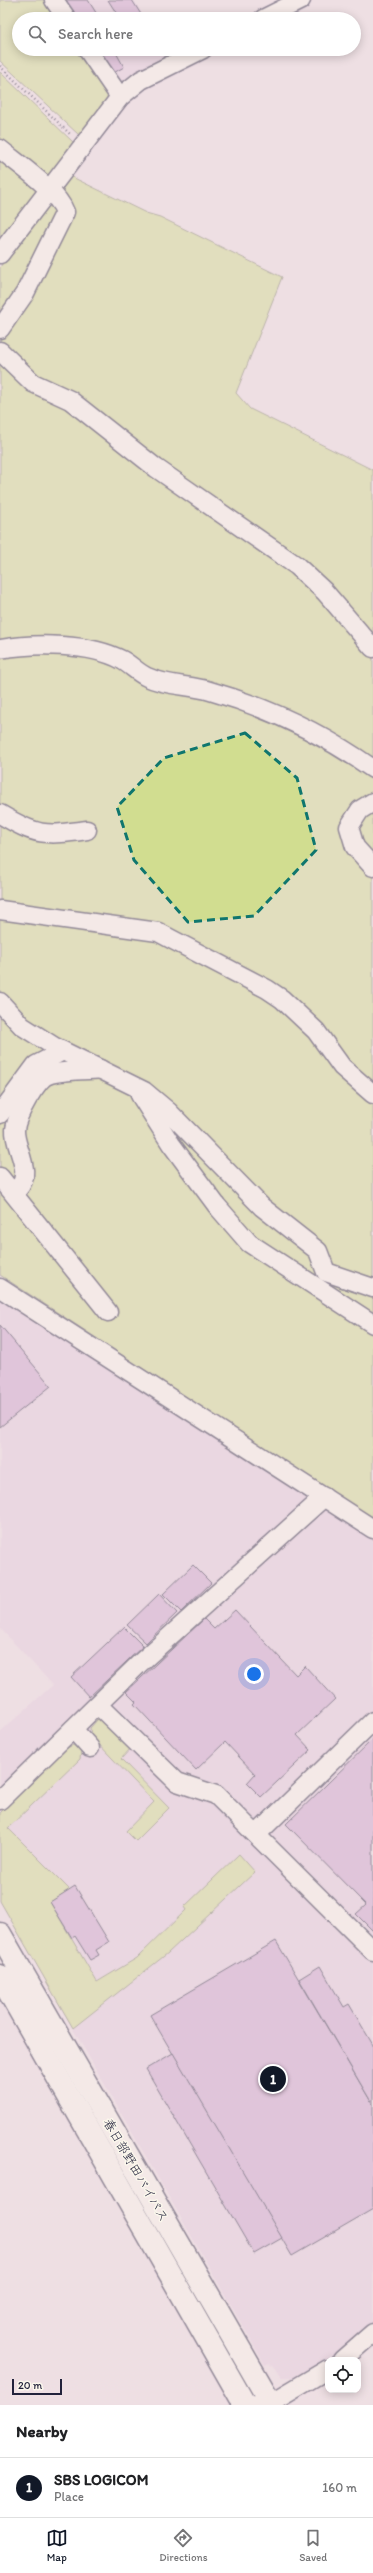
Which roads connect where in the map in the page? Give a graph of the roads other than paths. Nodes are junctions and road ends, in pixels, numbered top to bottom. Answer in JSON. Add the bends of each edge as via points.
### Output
{"nodes":[{"id":1,"x":54,"y":0,"type":"edge"},
{"id":2,"x":301,"y":0,"type":"edge"},
{"id":3,"x":62,"y":12,"type":"edge"},
{"id":4,"x":277,"y":12,"type":"edge"},
{"id":5,"x":93,"y":56,"type":"edge"},
{"id":6,"x":189,"y":56,"type":"edge"},
{"id":7,"x":120,"y":97,"type":"junction"},
{"id":8,"x":0,"y":149,"type":"edge"},
{"id":9,"x":49,"y":191,"type":"junction"},
{"id":10,"x":0,"y":254,"type":"edge"},
{"id":11,"x":0,"y":329,"type":"edge"},
{"id":12,"x":0,"y":351,"type":"edge"},
{"id":13,"x":373,"y":648,"type":"edge"},
{"id":14,"x":0,"y":649,"type":"edge"},
{"id":15,"x":373,"y":769,"type":"edge"},
{"id":16,"x":373,"y":802,"type":"edge"},
{"id":17,"x":0,"y":814,"type":"edge"},
{"id":18,"x":87,"y":830,"type":"dead end"},
{"id":19,"x":373,"y":867,"type":"edge"},
{"id":20,"x":0,"y":910,"type":"edge"},
{"id":21,"x":0,"y":1002,"type":"edge"},
{"id":22,"x":63,"y":1051,"type":"junction"},
{"id":23,"x":100,"y":1069,"type":"junction"},
{"id":24,"x":132,"y":1085,"type":"junction"},
{"id":25,"x":373,"y":1094,"type":"edge"},
{"id":26,"x":0,"y":1114,"type":"edge"},
{"id":27,"x":4,"y":1182,"type":"edge"},
{"id":28,"x":0,"y":1288,"type":"edge"},
{"id":29,"x":373,"y":1288,"type":"edge"},
{"id":30,"x":108,"y":1312,"type":"dead end"},
{"id":31,"x":373,"y":1324,"type":"edge"},
{"id":32,"x":324,"y":1497,"type":"junction"},
{"id":33,"x":373,"y":1529,"type":"edge"},
{"id":34,"x":98,"y":1705,"type":"junction"},
{"id":35,"x":373,"y":1720,"type":"edge"},
{"id":36,"x":73,"y":1729,"type":"junction"},
{"id":37,"x":90,"y":1748,"type":"dead end"},
{"id":38,"x":0,"y":1800,"type":"edge"},
{"id":39,"x":257,"y":1834,"type":"junction"},
{"id":40,"x":0,"y":1934,"type":"edge"},
{"id":41,"x":373,"y":1950,"type":"edge"},
{"id":42,"x":0,"y":1976,"type":"edge"},
{"id":43,"x":373,"y":2333,"type":"edge"},
{"id":44,"x":345,"y":2357,"type":"edge"},
{"id":45,"x":325,"y":2371,"type":"edge"},
{"id":46,"x":243,"y":2404,"type":"edge"},
{"id":47,"x":272,"y":2404,"type":"edge"}],
"edges":[{"from":1,"to":3,"type":"street"},
{"from":2,"to":4,"type":"street"},
{"from":5,"to":7,"type":"street"},
{"from":6,"to":7,"type":"street","via":[[141,80]]},
{"from":7,"to":9,"type":"street"},
{"from":8,"to":9,"type":"street"},
{"from":9,"to":10,"type":"street"},
{"from":9,"to":11,"type":"street","via":[[62,204],[64,216],[25,293]]},
{"from":12,"to":13,"type":"street","via":[[33,383],[70,400],[156,468],[297,566],[325,592]]},
{"from":14,"to":15,"type":"street","via":[[17,646],[57,646],[102,652],[123,660],[148,678],[208,690],[270,710],[340,746]]},
{"from":16,"to":19,"type":"street","via":[[360,810],[349,827],[355,847]]},
{"from":17,"to":18,"type":"street","via":[[35,832],[50,835]]},
{"from":20,"to":25,"type":"street","via":[[158,932],[282,999],[316,1031],[342,1067]]},
{"from":21,"to":22,"type":"street","via":[[22,1026]]},
{"from":22,"to":23,"type":"street"},
{"from":22,"to":26,"type":"street","via":[[36,1064]]},
{"from":23,"to":24,"type":"street"},
{"from":23,"to":27,"type":"street","via":[[47,1075],[31,1090],[15,1129],[24,1166],[21,1186],[18,1189]]},
{"from":24,"to":29,"type":"street","via":[[144,1091],[169,1112],[262,1207],[318,1251],[326,1272]]},
{"from":24,"to":31,"type":"street","via":[[171,1144],[217,1206],[249,1243]]},
{"from":27,"to":30,"type":"street"},
{"from":28,"to":32,"type":"street"},
{"from":32,"to":33,"type":"street"},
{"from":32,"to":34,"type":"street","via":[[139,1664]]},
{"from":34,"to":36,"type":"street"},
{"from":34,"to":39,"type":"street","via":[[178,1782],[216,1795]]},
{"from":35,"to":39,"type":"street"},
{"from":36,"to":37,"type":"street"},
{"from":36,"to":38,"type":"street"},
{"from":39,"to":41,"type":"street"},
{"from":40,"to":47,"type":"highway","name":"春日部野田バイパス"},
{"from":42,"to":46,"type":"highway","name":"春日部野田バイパス"},
{"from":43,"to":44,"type":"street"},
{"from":45,"to":47,"type":"street"},
{"from":46,"to":47,"type":"street"}]}
